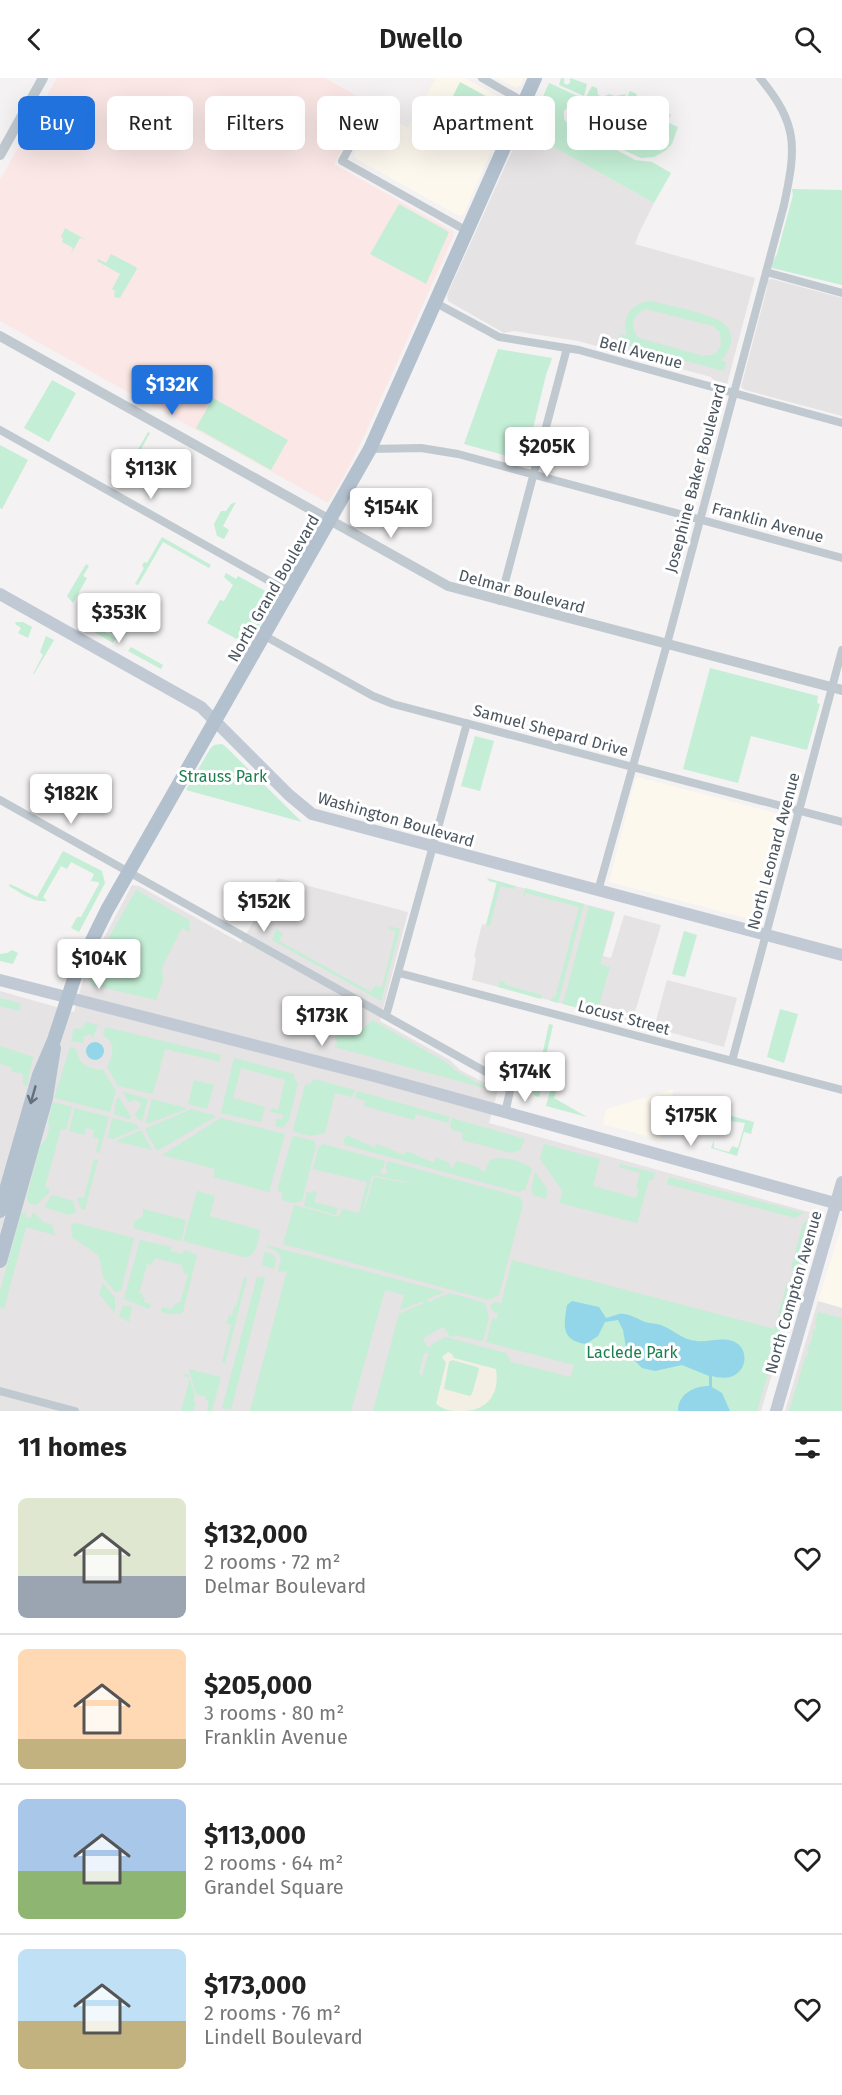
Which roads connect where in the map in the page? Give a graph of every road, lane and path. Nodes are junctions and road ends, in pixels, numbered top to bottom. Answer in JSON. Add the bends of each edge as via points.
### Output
{"nodes":[{"id":1,"x":482,"y":78,"type":"edge"},
{"id":2,"x":535,"y":78,"type":"edge"},
{"id":3,"x":760,"y":78,"type":"edge"},
{"id":4,"x":40,"y":79,"type":"edge"},
{"id":5,"x":514,"y":96,"type":"edge"},
{"id":6,"x":527,"y":96,"type":"edge"},
{"id":7,"x":348,"y":150,"type":"edge"},
{"id":8,"x":503,"y":150,"type":"edge"},
{"id":9,"x":0,"y":155,"type":"edge"},
{"id":10,"x":467,"y":231,"type":"junction"},
{"id":11,"x":766,"y":272,"type":"junction"},
{"id":12,"x":842,"y":293,"type":"edge"},
{"id":13,"x":436,"y":303,"type":"junction"},
{"id":14,"x":0,"y":336,"type":"edge"},
{"id":15,"x":567,"y":348,"type":"junction"},
{"id":16,"x":733,"y":393,"type":"junction"},
{"id":17,"x":842,"y":423,"type":"edge"},
{"id":18,"x":0,"y":430,"type":"edge"},
{"id":19,"x":370,"y":449,"type":"junction"},
{"id":20,"x":534,"y":476,"type":"junction"},
{"id":21,"x":699,"y":519,"type":"junction"},
{"id":22,"x":330,"y":521,"type":"junction"},
{"id":23,"x":842,"y":558,"type":"edge"},
{"id":24,"x":289,"y":592,"type":"junction"},
{"id":25,"x":0,"y":594,"type":"edge"},
{"id":26,"x":500,"y":601,"type":"junction"},
{"id":27,"x":265,"y":636,"type":"junction"},
{"id":28,"x":667,"y":644,"type":"junction"},
{"id":29,"x":842,"y":650,"type":"edge"},
{"id":30,"x":837,"y":689,"type":"edge"},
{"id":31,"x":216,"y":721,"type":"junction"},
{"id":32,"x":467,"y":723,"type":"junction"},
{"id":33,"x":632,"y":767,"type":"junction"},
{"id":34,"x":0,"y":801,"type":"edge"},
{"id":35,"x":800,"y":811,"type":"junction"},
{"id":36,"x":842,"y":822,"type":"edge"},
{"id":37,"x":433,"y":848,"type":"junction"},
{"id":38,"x":129,"y":872,"type":"junction"},
{"id":39,"x":598,"y":891,"type":"junction"},
{"id":40,"x":765,"y":935,"type":"junction"},
{"id":41,"x":842,"y":955,"type":"edge"},
{"id":42,"x":399,"y":973,"type":"junction"},
{"id":43,"x":0,"y":980,"type":"edge"},
{"id":44,"x":67,"y":997,"type":"junction"},
{"id":45,"x":386,"y":1016,"type":"junction"},
{"id":46,"x":54,"y":1040,"type":"junction"},
{"id":47,"x":732,"y":1061,"type":"junction"},
{"id":48,"x":842,"y":1090,"type":"edge"},
{"id":49,"x":505,"y":1113,"type":"junction"},
{"id":50,"x":842,"y":1182,"type":"edge"},
{"id":51,"x":839,"y":1204,"type":"edge"},
{"id":52,"x":0,"y":1211,"type":"edge"},
{"id":53,"x":0,"y":1261,"type":"edge"},
{"id":54,"x":0,"y":1391,"type":"edge"},
{"id":55,"x":75,"y":1411,"type":"edge"},
{"id":56,"x":776,"y":1411,"type":"edge"}],
"edges":[{"from":1,"to":5,"type":"street"},
{"from":2,"to":6,"type":"main road","name":"North Grand Boulevard"},
{"from":3,"to":11,"type":"street","name":"Josephine Baker Boulevard","via":[[788,120],[793,163]]},
{"from":4,"to":9,"type":"street"},
{"from":7,"to":10,"type":"street","via":[[342,161]]},
{"from":8,"to":10,"type":"main road","name":"North Grand Boulevard"},
{"from":10,"to":13,"type":"main road","name":"North Grand Boulevard"},
{"from":11,"to":12,"type":"street"},
{"from":11,"to":16,"type":"street","name":"Josephine Baker Boulevard"},
{"from":13,"to":15,"type":"street","name":"Bell Avenue","via":[[499,337]]},
{"from":13,"to":19,"type":"main road","name":"North Grand Boulevard"},
{"from":14,"to":22,"type":"street","name":"Delmar Boulevard"},
{"from":15,"to":16,"type":"street","name":"Bell Avenue"},
{"from":15,"to":20,"type":"street"},
{"from":16,"to":17,"type":"street","name":"Bell Avenue"},
{"from":16,"to":21,"type":"street","name":"Josephine Baker Boulevard"},
{"from":18,"to":24,"type":"street"},
{"from":19,"to":20,"type":"street","name":"Franklin Avenue","via":[[441,451]]},
{"from":19,"to":22,"type":"main road","name":"North Grand Boulevard"},
{"from":20,"to":21,"type":"street","name":"Franklin Avenue"},
{"from":20,"to":26,"type":"street"},
{"from":21,"to":23,"type":"street","name":"Franklin Avenue"},
{"from":21,"to":28,"type":"street","name":"Josephine Baker Boulevard"},
{"from":22,"to":24,"type":"main road","name":"North Grand Boulevard"},
{"from":22,"to":26,"type":"street","name":"Delmar Boulevard","via":[[448,586]]},
{"from":24,"to":27,"type":"main road","name":"North Grand Boulevard"},
{"from":25,"to":31,"type":"main road","name":"Washington Boulevard","via":[[194,703]]},
{"from":26,"to":28,"type":"street","name":"Delmar Boulevard"},
{"from":27,"to":31,"type":"main road","name":"North Grand Boulevard"},
{"from":27,"to":32,"type":"street","name":"Samuel Shepard Drive","via":[[380,699]]},
{"from":28,"to":30,"type":"street","name":"Delmar Boulevard"},
{"from":28,"to":33,"type":"street","name":"Josephine Baker Boulevard"},
{"from":29,"to":30,"type":"street","name":"North Leonard Avenue"},
{"from":30,"to":35,"type":"street","name":"North Leonard Avenue"},
{"from":31,"to":37,"type":"main road","name":"Washington Boulevard","via":[[305,810]]},
{"from":31,"to":38,"type":"main road","name":"North Grand Boulevard"},
{"from":32,"to":33,"type":"street","name":"Samuel Shepard Drive"},
{"from":32,"to":37,"type":"street"},
{"from":33,"to":35,"type":"street","name":"Samuel Shepard Drive"},
{"from":33,"to":39,"type":"street","name":"Josephine Baker Boulevard"},
{"from":34,"to":38,"type":"street"},
{"from":35,"to":36,"type":"street","name":"Samuel Shepard Drive"},
{"from":35,"to":40,"type":"street","name":"North Leonard Avenue"},
{"from":37,"to":39,"type":"main road","name":"Washington Boulevard"},
{"from":37,"to":42,"type":"street"},
{"from":38,"to":44,"type":"main road","name":"North Grand Boulevard","via":[[89,944]]},
{"from":38,"to":45,"type":"street"},
{"from":39,"to":40,"type":"main road","name":"Washington Boulevard"},
{"from":40,"to":41,"type":"main road","name":"Washington Boulevard"},
{"from":40,"to":47,"type":"street","name":"North Leonard Avenue"},
{"from":42,"to":45,"type":"street"},
{"from":42,"to":47,"type":"street","name":"Locust Street"},
{"from":43,"to":44,"type":"main road"},
{"from":44,"to":46,"type":"main road","name":"North Grand Boulevard"},
{"from":44,"to":49,"type":"main road"},
{"from":45,"to":49,"type":"street","via":[[507,1084],[510,1093]]},
{"from":46,"to":52,"type":"main road","name":"North Grand Boulevard","one_way":true,"via":[[39,1075]]},
{"from":46,"to":53,"type":"main road","name":"North Grand Boulevard","via":[[48,1091]]},
{"from":47,"to":48,"type":"street","name":"Locust Street"},
{"from":49,"to":51,"type":"main road"},
{"from":50,"to":51,"type":"main road","name":"North Compton Avenue"},
{"from":51,"to":56,"type":"main road","name":"North Compton Avenue"},
{"from":54,"to":55,"type":"street"}]}
